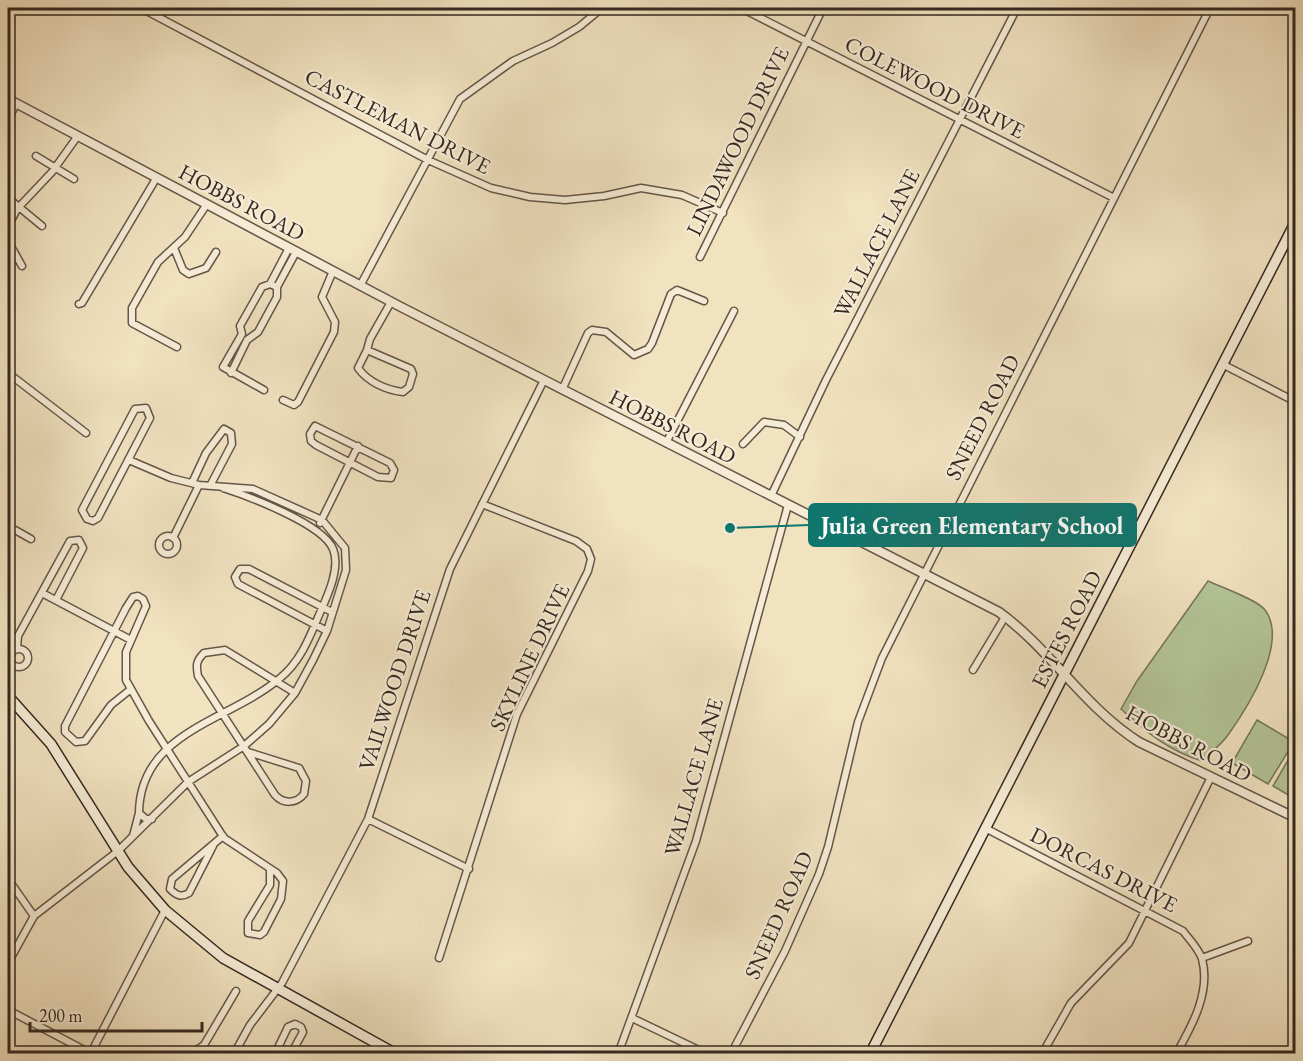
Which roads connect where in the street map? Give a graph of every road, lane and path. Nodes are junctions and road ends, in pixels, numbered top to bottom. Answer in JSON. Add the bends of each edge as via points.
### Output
{"nodes":[{"id":1,"x":141,"y":8,"type":"edge"},
{"id":2,"x":602,"y":8,"type":"edge"},
{"id":3,"x":741,"y":8,"type":"edge"},
{"id":4,"x":823,"y":8,"type":"edge"},
{"id":5,"x":1017,"y":8,"type":"edge"},
{"id":6,"x":1210,"y":8,"type":"edge"},
{"id":7,"x":806,"y":41,"type":"junction"},
{"id":8,"x":8,"y":99,"type":"edge"},
{"id":9,"x":16,"y":104,"type":"junction"},
{"id":10,"x":960,"y":119,"type":"junction"},
{"id":11,"x":8,"y":120,"type":"edge"},
{"id":12,"x":77,"y":137,"type":"junction"},
{"id":13,"x":36,"y":156,"type":"dead end"},
{"id":14,"x":428,"y":160,"type":"junction"},
{"id":15,"x":56,"y":167,"type":"junction"},
{"id":16,"x":157,"y":177,"type":"junction"},
{"id":17,"x":74,"y":179,"type":"dead end"},
{"id":18,"x":8,"y":198,"type":"edge"},
{"id":19,"x":1114,"y":198,"type":"junction"},
{"id":20,"x":207,"y":204,"type":"junction"},
{"id":21,"x":20,"y":206,"type":"junction"},
{"id":22,"x":723,"y":213,"type":"junction"},
{"id":23,"x":1296,"y":221,"type":"edge"},
{"id":24,"x":8,"y":226,"type":"edge"},
{"id":25,"x":42,"y":226,"type":"dead end"},
{"id":26,"x":8,"y":241,"type":"edge"},
{"id":27,"x":174,"y":248,"type":"junction"},
{"id":28,"x":293,"y":250,"type":"junction"},
{"id":29,"x":216,"y":252,"type":"dead end"},
{"id":30,"x":700,"y":257,"type":"dead end"},
{"id":31,"x":22,"y":266,"type":"dead end"},
{"id":32,"x":333,"y":271,"type":"junction"},
{"id":33,"x":274,"y":285,"type":"junction"},
{"id":34,"x":360,"y":286,"type":"junction"},
{"id":35,"x":704,"y":301,"type":"dead end"},
{"id":36,"x":391,"y":302,"type":"junction"},
{"id":37,"x":79,"y":304,"type":"dead end"},
{"id":38,"x":734,"y":311,"type":"dead end"},
{"id":39,"x":242,"y":334,"type":"junction"},
{"id":40,"x":250,"y":338,"type":"junction"},
{"id":41,"x":177,"y":347,"type":"dead end"},
{"id":42,"x":367,"y":350,"type":"junction"},
{"id":43,"x":1222,"y":364,"type":"junction"},
{"id":44,"x":8,"y":373,"type":"edge"},
{"id":45,"x":231,"y":373,"type":"junction"},
{"id":46,"x":544,"y":380,"type":"junction"},
{"id":47,"x":264,"y":390,"type":"dead end"},
{"id":48,"x":562,"y":390,"type":"junction"},
{"id":49,"x":283,"y":400,"type":"dead end"},
{"id":50,"x":1296,"y":402,"type":"edge"},
{"id":51,"x":86,"y":433,"type":"dead end"},
{"id":52,"x":800,"y":437,"type":"junction"},
{"id":53,"x":666,"y":443,"type":"junction"},
{"id":54,"x":743,"y":444,"type":"dead end"},
{"id":55,"x":358,"y":446,"type":"junction"},
{"id":56,"x":129,"y":460,"type":"junction"},
{"id":57,"x":350,"y":464,"type":"junction"},
{"id":58,"x":196,"y":484,"type":"junction"},
{"id":59,"x":211,"y":484,"type":"junction"},
{"id":60,"x":771,"y":496,"type":"junction"},
{"id":61,"x":482,"y":504,"type":"junction"},
{"id":62,"x":788,"y":505,"type":"junction"},
{"id":63,"x":322,"y":520,"type":"junction"},
{"id":64,"x":8,"y":526,"type":"edge"},
{"id":65,"x":317,"y":530,"type":"junction"},
{"id":66,"x":172,"y":538,"type":"dead end"},
{"id":67,"x":31,"y":539,"type":"dead end"},
{"id":68,"x":924,"y":572,"type":"junction"},
{"id":69,"x":42,"y":593,"type":"junction"},
{"id":70,"x":56,"y":600,"type":"junction"},
{"id":71,"x":322,"y":608,"type":"junction"},
{"id":72,"x":332,"y":612,"type":"junction"},
{"id":73,"x":1005,"y":617,"type":"junction"},
{"id":74,"x":315,"y":625,"type":"junction"},
{"id":75,"x":114,"y":631,"type":"junction"},
{"id":76,"x":327,"y":631,"type":"junction"},
{"id":77,"x":131,"y":640,"type":"junction"},
{"id":78,"x":17,"y":649,"type":"dead end"},
{"id":79,"x":974,"y":670,"type":"dead end"},
{"id":80,"x":1063,"y":676,"type":"junction"},
{"id":81,"x":278,"y":680,"type":"junction"},
{"id":82,"x":131,"y":688,"type":"junction"},
{"id":83,"x":295,"y":693,"type":"junction"},
{"id":84,"x":8,"y":696,"type":"edge"},
{"id":85,"x":223,"y":714,"type":"junction"},
{"id":86,"x":166,"y":749,"type":"junction"},
{"id":87,"x":246,"y":749,"type":"junction"},
{"id":88,"x":1211,"y":777,"type":"junction"},
{"id":89,"x":188,"y":782,"type":"junction"},
{"id":90,"x":139,"y":813,"type":"junction"},
{"id":91,"x":1296,"y":818,"type":"edge"},
{"id":92,"x":153,"y":819,"type":"junction"},
{"id":93,"x":368,"y":819,"type":"junction"},
{"id":94,"x":985,"y":828,"type":"junction"},
{"id":95,"x":223,"y":836,"type":"junction"},
{"id":96,"x":133,"y":838,"type":"junction"},
{"id":97,"x":213,"y":846,"type":"junction"},
{"id":98,"x":118,"y":851,"type":"junction"},
{"id":99,"x":469,"y":869,"type":"junction"},
{"id":100,"x":270,"y":870,"type":"junction"},
{"id":101,"x":8,"y":879,"type":"edge"},
{"id":102,"x":270,"y":885,"type":"junction"},
{"id":103,"x":284,"y":888,"type":"junction"},
{"id":104,"x":165,"y":910,"type":"junction"},
{"id":105,"x":1146,"y":910,"type":"junction"},
{"id":106,"x":34,"y":916,"type":"junction"},
{"id":107,"x":1248,"y":941,"type":"dead end"},
{"id":108,"x":439,"y":958,"type":"dead end"},
{"id":109,"x":1202,"y":958,"type":"junction"},
{"id":110,"x":8,"y":963,"type":"edge"},
{"id":111,"x":277,"y":988,"type":"junction"},
{"id":112,"x":236,"y":991,"type":"dead end"},
{"id":113,"x":8,"y":1010,"type":"edge"},
{"id":114,"x":632,"y":1018,"type":"junction"},
{"id":115,"x":191,"y":1053,"type":"edge"},
{"id":116,"x":235,"y":1053,"type":"edge"},
{"id":117,"x":275,"y":1053,"type":"edge"},
{"id":118,"x":291,"y":1053,"type":"edge"},
{"id":119,"x":396,"y":1053,"type":"edge"},
{"id":120,"x":618,"y":1053,"type":"edge"},
{"id":121,"x":707,"y":1053,"type":"edge"},
{"id":122,"x":731,"y":1053,"type":"edge"},
{"id":123,"x":870,"y":1053,"type":"edge"},
{"id":124,"x":1042,"y":1053,"type":"edge"},
{"id":125,"x":1176,"y":1053,"type":"edge"}],
"edges":[{"from":1,"to":14,"type":"street","name":"CASTLEMAN DRIVE"},
{"from":2,"to":14,"type":"street","via":[[579,27],[513,61],[460,99]]},
{"from":3,"to":7,"type":"street","name":"COLEWOOD DRIVE"},
{"from":4,"to":7,"type":"street","name":"LINDAWOOD DRIVE"},
{"from":5,"to":10,"type":"street","name":"WALLACE LANE"},
{"from":6,"to":19,"type":"street","name":"SNEED ROAD"},
{"from":7,"to":10,"type":"street","name":"COLEWOOD DRIVE"},
{"from":7,"to":22,"type":"street","name":"LINDAWOOD DRIVE"},
{"from":8,"to":9,"type":"street","name":"HOBBS ROAD"},
{"from":9,"to":11,"type":"street"},
{"from":9,"to":12,"type":"street","name":"HOBBS ROAD"},
{"from":10,"to":19,"type":"street","name":"COLEWOOD DRIVE"},
{"from":10,"to":52,"type":"street","name":"WALLACE LANE"},
{"from":12,"to":15,"type":"street"},
{"from":12,"to":16,"type":"street","name":"HOBBS ROAD"},
{"from":13,"to":15,"type":"street"},
{"from":14,"to":22,"type":"street","name":"CASTLEMAN DRIVE","via":[[491,188],[530,197],[565,200],[641,188],[682,195]]},
{"from":14,"to":34,"type":"street"},
{"from":15,"to":17,"type":"street"},
{"from":15,"to":21,"type":"street"},
{"from":16,"to":20,"type":"street","name":"HOBBS ROAD"},
{"from":16,"to":37,"type":"street","via":[[102,273]]},
{"from":18,"to":21,"type":"street"},
{"from":19,"to":68,"type":"street","name":"SNEED ROAD"},
{"from":20,"to":27,"type":"street"},
{"from":20,"to":28,"type":"street","name":"HOBBS ROAD"},
{"from":21,"to":24,"type":"street"},
{"from":21,"to":25,"type":"street"},
{"from":22,"to":30,"type":"street","name":"LINDAWOOD DRIVE"},
{"from":23,"to":43,"type":"main road","name":"ESTES ROAD"},
{"from":26,"to":31,"type":"street"},
{"from":27,"to":29,"type":"street","via":[[183,270],[189,274],[206,268]]},
{"from":27,"to":41,"type":"street","via":[[158,262],[130,317],[138,327]]},
{"from":28,"to":32,"type":"street","name":"HOBBS ROAD"},
{"from":28,"to":33,"type":"street"},
{"from":32,"to":34,"type":"street","name":"HOBBS ROAD"},
{"from":32,"to":49,"type":"street","via":[[322,297],[335,322],[334,332],[298,402],[294,405]]},
{"from":33,"to":39,"type":"street","via":[[262,287],[240,326]]},
{"from":33,"to":40,"type":"street","via":[[277,297],[258,332]]},
{"from":34,"to":36,"type":"street","name":"HOBBS ROAD"},
{"from":35,"to":48,"type":"street","via":[[677,290],[671,294],[652,343],[634,356],[606,332],[592,330]]},
{"from":36,"to":42,"type":"street","via":[[369,339]]},
{"from":36,"to":46,"type":"street","name":"HOBBS ROAD"},
{"from":38,"to":53,"type":"street"},
{"from":39,"to":40,"type":"street"},
{"from":39,"to":45,"type":"street","via":[[223,369]]},
{"from":40,"to":45,"type":"street"},
{"from":42,"to":42,"type":"street","via":[[411,369],[409,387],[403,392],[389,389],[363,375],[358,368]]},
{"from":43,"to":50,"type":"street"},
{"from":43,"to":80,"type":"main road","name":"ESTES ROAD"},
{"from":44,"to":51,"type":"street"},
{"from":45,"to":47,"type":"street"},
{"from":46,"to":48,"type":"street","name":"HOBBS ROAD"},
{"from":46,"to":61,"type":"street","name":"VAILWOOD DRIVE"},
{"from":48,"to":53,"type":"street","name":"HOBBS ROAD"},
{"from":52,"to":54,"type":"street","via":[[784,425],[764,422]]},
{"from":52,"to":60,"type":"street","name":"WALLACE LANE"},
{"from":53,"to":60,"type":"street","name":"HOBBS ROAD"},
{"from":55,"to":57,"type":"street"},
{"from":55,"to":57,"type":"street","via":[[390,463],[393,474],[384,479]]},
{"from":55,"to":57,"type":"street","via":[[324,429],[315,426],[311,430],[311,441]]},
{"from":56,"to":56,"type":"street","via":[[150,418],[146,408],[135,409],[110,456],[82,510],[87,519],[98,518]]},
{"from":56,"to":58,"type":"street"},
{"from":57,"to":63,"type":"street"},
{"from":58,"to":59,"type":"street"},
{"from":58,"to":59,"type":"street","via":[[206,453],[224,429],[231,432],[232,444]]},
{"from":58,"to":66,"type":"street"},
{"from":59,"to":63,"type":"street","via":[[253,489]]},
{"from":59,"to":65,"type":"street"},
{"from":60,"to":62,"type":"street","name":"HOBBS ROAD"},
{"from":61,"to":93,"type":"street","name":"VAILWOOD DRIVE","via":[[450,569]]},
{"from":61,"to":99,"type":"street","name":"SKYLINE DRIVE","via":[[576,542],[591,559],[518,714]]},
{"from":62,"to":68,"type":"street","name":"HOBBS ROAD"},
{"from":62,"to":114,"type":"street","name":"WALLACE LANE","via":[[696,841]]},
{"from":63,"to":65,"type":"street"},
{"from":63,"to":72,"type":"street","via":[[345,548],[345,570]]},
{"from":64,"to":67,"type":"street"},
{"from":65,"to":71,"type":"street","via":[[333,548],[335,566]]},
{"from":68,"to":73,"type":"street","name":"HOBBS ROAD"},
{"from":68,"to":122,"type":"street","name":"SNEED ROAD","via":[[864,701],[828,847],[809,901]]},
{"from":69,"to":70,"type":"street"},
{"from":69,"to":70,"type":"street","via":[[70,541],[79,540],[83,548]]},
{"from":69,"to":78,"type":"street","via":[[18,636]]},
{"from":70,"to":75,"type":"street"},
{"from":71,"to":72,"type":"street"},
{"from":71,"to":74,"type":"street"},
{"from":71,"to":74,"type":"street","via":[[249,568],[240,569],[235,577],[238,584]]},
{"from":72,"to":76,"type":"street"},
{"from":73,"to":79,"type":"street"},
{"from":73,"to":80,"type":"street","name":"HOBBS ROAD"},
{"from":74,"to":76,"type":"street"},
{"from":74,"to":81,"type":"street","via":[[295,663]]},
{"from":75,"to":77,"type":"street"},
{"from":75,"to":77,"type":"street","via":[[133,597],[138,596],[146,606]]},
{"from":75,"to":82,"type":"street","via":[[65,732],[76,742],[84,741],[111,705]]},
{"from":76,"to":83,"type":"street"},
{"from":77,"to":82,"type":"street","via":[[126,652],[126,680]]},
{"from":80,"to":88,"type":"street","name":"HOBBS ROAD","via":[[1118,728]]},
{"from":80,"to":94,"type":"main road","name":"ESTES ROAD"},
{"from":81,"to":83,"type":"street"},
{"from":81,"to":85,"type":"street"},
{"from":81,"to":85,"type":"street","via":[[225,650],[204,652],[196,665],[198,676]]},
{"from":82,"to":86,"type":"street"},
{"from":83,"to":87,"type":"street"},
{"from":84,"to":98,"type":"main road","via":[[51,744]]},
{"from":85,"to":86,"type":"street"},
{"from":85,"to":87,"type":"street"},
{"from":86,"to":89,"type":"street"},
{"from":86,"to":90,"type":"street","via":[[143,781]]},
{"from":87,"to":87,"type":"street","via":[[278,798],[291,802],[304,794],[306,781],[298,768]]},
{"from":87,"to":89,"type":"street"},
{"from":88,"to":91,"type":"street","name":"HOBBS ROAD"},
{"from":88,"to":105,"type":"street"},
{"from":89,"to":92,"type":"street"},
{"from":89,"to":95,"type":"street"},
{"from":90,"to":92,"type":"street"},
{"from":90,"to":96,"type":"street"},
{"from":92,"to":96,"type":"street"},
{"from":93,"to":99,"type":"street"},
{"from":93,"to":111,"type":"street","name":"VAILWOOD DRIVE"},
{"from":94,"to":105,"type":"street","name":"DORCAS DRIVE"},
{"from":94,"to":123,"type":"main road","name":"ESTES ROAD"},
{"from":95,"to":97,"type":"street"},
{"from":95,"to":100,"type":"street"},
{"from":96,"to":98,"type":"street"},
{"from":97,"to":97,"type":"street","via":[[189,893],[175,894],[170,889],[172,879]]},
{"from":98,"to":104,"type":"main road"},
{"from":98,"to":106,"type":"street"},
{"from":99,"to":108,"type":"street","name":"SKYLINE DRIVE"},
{"from":100,"to":102,"type":"street"},
{"from":100,"to":103,"type":"street","via":[[281,876]]},
{"from":101,"to":106,"type":"street"},
{"from":102,"to":103,"type":"street"},
{"from":102,"to":103,"type":"street","via":[[247,924],[252,935],[264,932]]},
{"from":104,"to":111,"type":"main road","via":[[223,958]]},
{"from":104,"to":113,"type":"street","via":[[93,1049],[86,1051]]},
{"from":105,"to":109,"type":"street","name":"DORCAS DRIVE","via":[[1183,931]]},
{"from":105,"to":124,"type":"street","via":[[1129,943],[1071,1003]]},
{"from":106,"to":110,"type":"street"},
{"from":107,"to":109,"type":"street"},
{"from":109,"to":125,"type":"street","via":[[1199,1008]]},
{"from":111,"to":116,"type":"street","name":"VAILWOOD DRIVE"},
{"from":111,"to":119,"type":"main road"},
{"from":112,"to":115,"type":"street","via":[[204,1045]]},
{"from":114,"to":120,"type":"street","name":"WALLACE LANE"},
{"from":114,"to":121,"type":"street"},
{"from":117,"to":118,"type":"street","via":[[288,1027],[295,1024],[303,1032]]}]}
